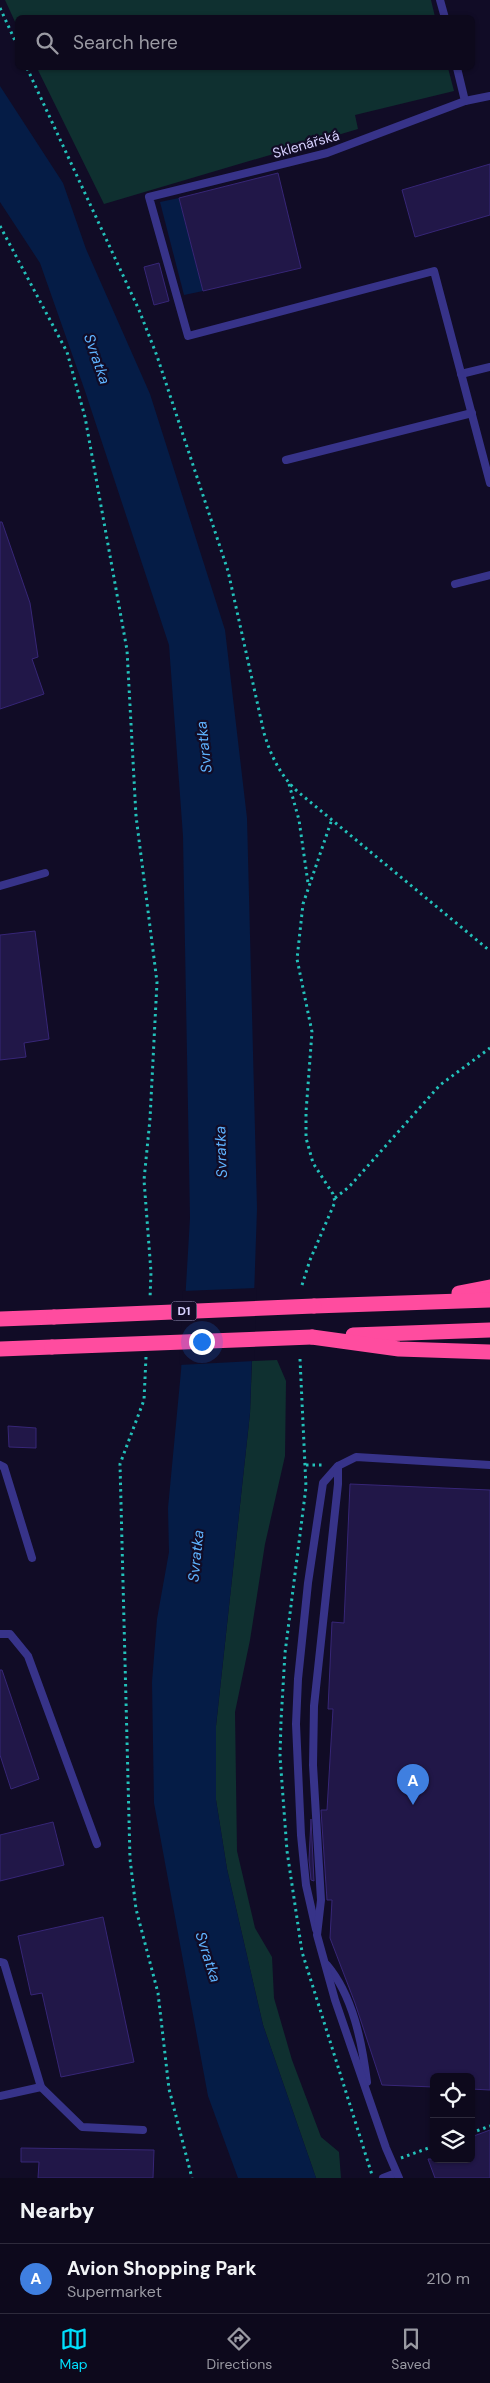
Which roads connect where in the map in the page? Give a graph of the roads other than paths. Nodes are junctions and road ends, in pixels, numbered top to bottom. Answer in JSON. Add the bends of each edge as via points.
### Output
{"nodes":[{"id":1,"x":440,"y":0,"type":"edge"},
{"id":2,"x":444,"y":15,"type":"edge"},
{"id":3,"x":457,"y":70,"type":"edge"},
{"id":4,"x":490,"y":96,"type":"edge"},
{"id":5,"x":465,"y":101,"type":"junction"},
{"id":6,"x":490,"y":367,"type":"edge"},
{"id":7,"x":461,"y":374,"type":"junction"},
{"id":8,"x":472,"y":413,"type":"junction"},
{"id":9,"x":286,"y":460,"type":"dead end"},
{"id":10,"x":488,"y":470,"type":"edge"},
{"id":11,"x":490,"y":483,"type":"edge"},
{"id":12,"x":490,"y":575,"type":"edge"},
{"id":13,"x":454,"y":584,"type":"dead end"},
{"id":14,"x":45,"y":873,"type":"dead end"},
{"id":15,"x":0,"y":886,"type":"edge"},
{"id":16,"x":490,"y":1287,"type":"edge"},
{"id":17,"x":490,"y":1300,"type":"edge"},
{"id":18,"x":408,"y":1302,"type":"junction"},
{"id":19,"x":0,"y":1319,"type":"edge"},
{"id":20,"x":490,"y":1330,"type":"edge"},
{"id":21,"x":312,"y":1337,"type":"junction"},
{"id":22,"x":0,"y":1349,"type":"edge"},
{"id":23,"x":490,"y":1352,"type":"edge"},
{"id":24,"x":0,"y":1465,"type":"edge"},
{"id":25,"x":490,"y":1465,"type":"edge"},
{"id":26,"x":338,"y":1466,"type":"junction"},
{"id":27,"x":32,"y":1558,"type":"dead end"},
{"id":28,"x":0,"y":1634,"type":"edge"},
{"id":29,"x":96,"y":1844,"type":"dead end"},
{"id":30,"x":317,"y":1935,"type":"junction"},
{"id":31,"x":0,"y":1962,"type":"edge"},
{"id":32,"x":42,"y":2087,"type":"junction"},
{"id":33,"x":0,"y":2096,"type":"edge"},
{"id":34,"x":143,"y":2130,"type":"dead end"},
{"id":35,"x":397,"y":2175,"type":"edge"},
{"id":36,"x":383,"y":2178,"type":"edge"}],
"edges":[{"from":1,"to":2,"type":"lane"},
{"from":3,"to":5,"type":"lane"},
{"from":4,"to":5,"type":"lane","name":"Sklenářská"},
{"from":5,"to":7,"type":"lane","name":"Sklenářská","via":[[327,153],[149,197],[188,336],[434,271]]},
{"from":6,"to":7,"type":"lane"},
{"from":7,"to":8,"type":"lane"},
{"from":8,"to":9,"type":"lane"},
{"from":8,"to":10,"type":"lane"},
{"from":10,"to":11,"type":"lane"},
{"from":12,"to":13,"type":"lane"},
{"from":14,"to":15,"type":"lane"},
{"from":16,"to":18,"type":"highway"},
{"from":17,"to":18,"type":"highway","number":"D1"},
{"from":18,"to":19,"type":"highway","number":"D1","bridge":true},
{"from":20,"to":21,"type":"highway"},
{"from":21,"to":22,"type":"highway","bridge":true},
{"from":21,"to":23,"type":"highway","via":[[399,1349]]},
{"from":24,"to":27,"type":"lane","via":[[4,1467]]},
{"from":25,"to":26,"type":"lane","via":[[356,1458]]},
{"from":26,"to":30,"type":"lane","via":[[314,1706],[313,1765],[321,1900]]},
{"from":26,"to":30,"type":"lane","via":[[323,1483],[305,1612],[297,1706],[301,1835],[306,1884]]},
{"from":28,"to":29,"type":"lane","via":[[10,1634],[28,1656]]},
{"from":30,"to":35,"type":"lane","via":[[324,1961],[340,1981],[363,2047],[369,2099]]},
{"from":31,"to":32,"type":"lane","via":[[4,1963]]},
{"from":32,"to":33,"type":"lane"},
{"from":32,"to":34,"type":"lane","via":[[82,2127]]},
{"from":35,"to":36,"type":"lane"}]}
